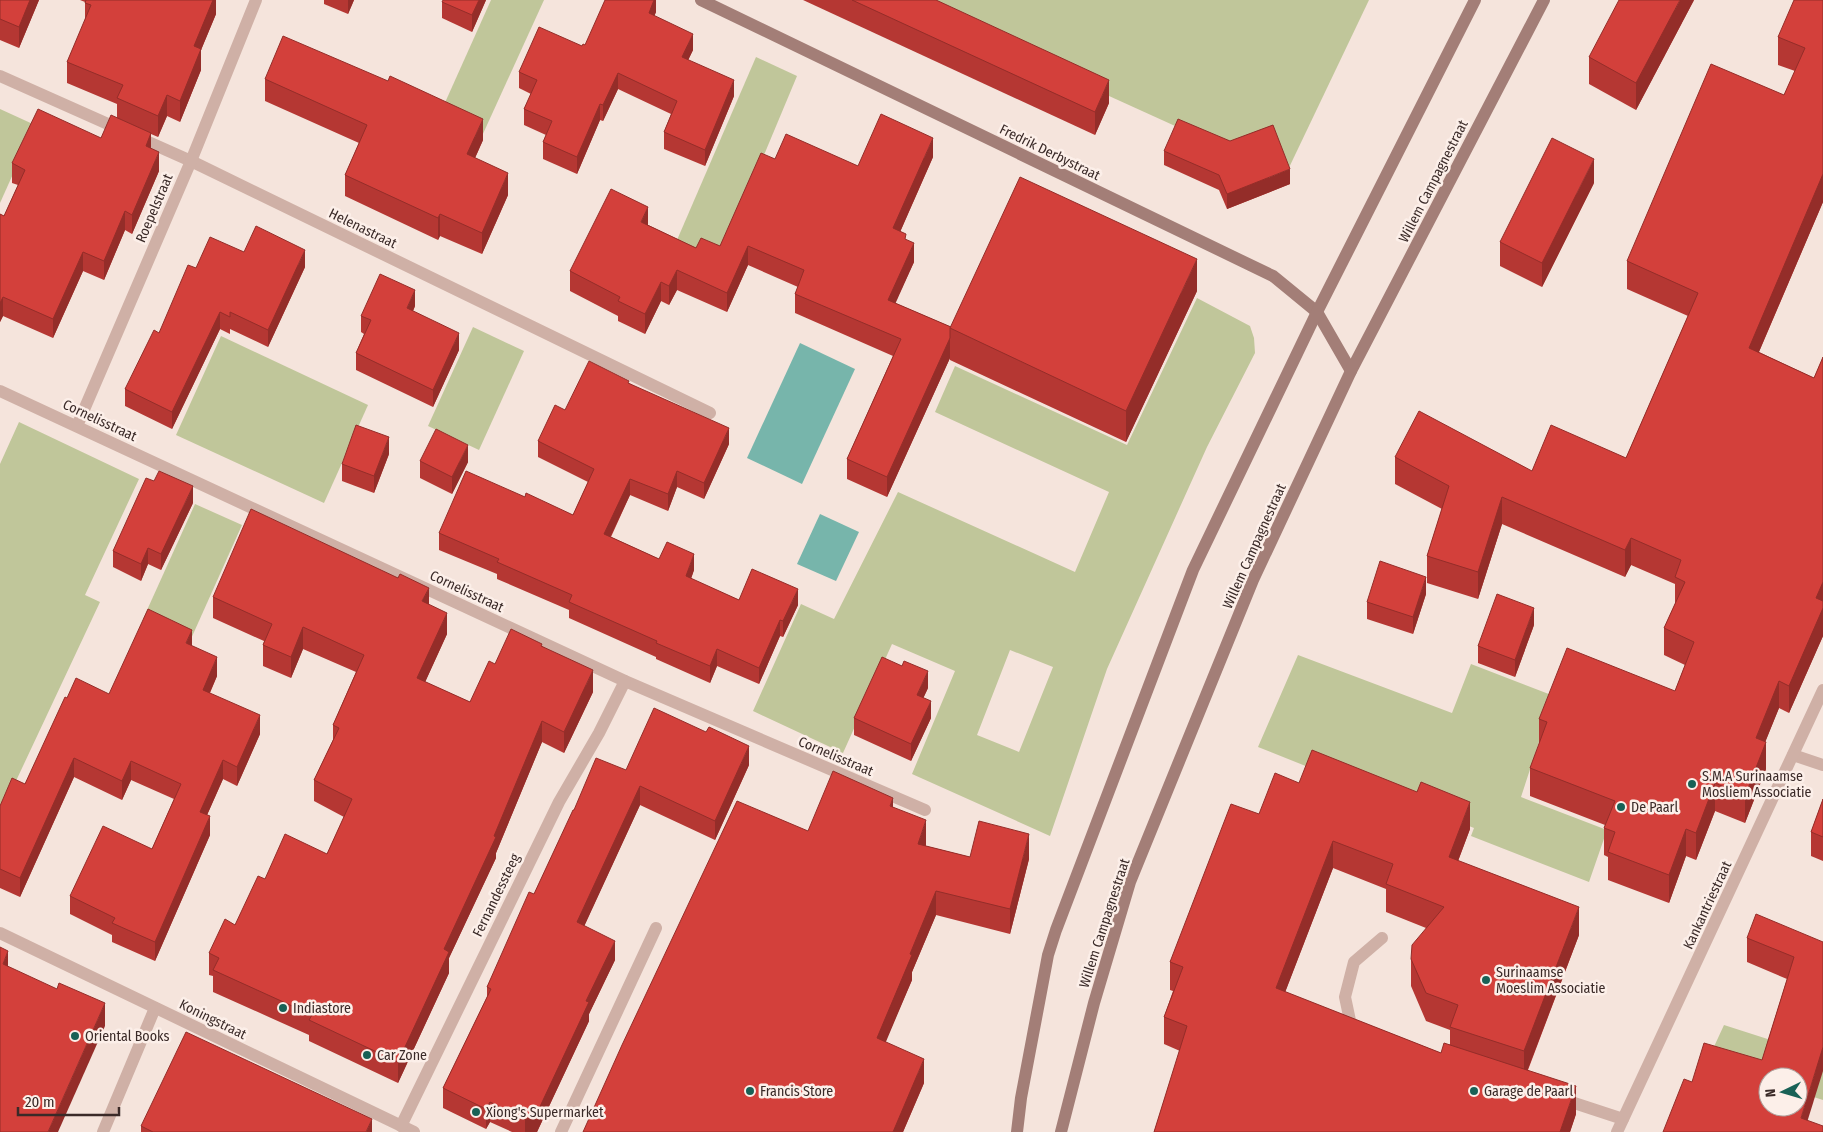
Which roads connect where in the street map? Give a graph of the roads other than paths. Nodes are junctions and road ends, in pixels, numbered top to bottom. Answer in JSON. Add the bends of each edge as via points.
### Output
{"nodes":[{"id":1,"x":256,"y":0,"type":"edge"},
{"id":2,"x":701,"y":0,"type":"edge"},
{"id":3,"x":1475,"y":0,"type":"edge"},
{"id":4,"x":1544,"y":0,"type":"edge"},
{"id":5,"x":0,"y":76,"type":"edge"},
{"id":6,"x":191,"y":161,"type":"junction"},
{"id":7,"x":1317,"y":312,"type":"junction"},
{"id":8,"x":1351,"y":371,"type":"junction"},
{"id":9,"x":0,"y":391,"type":"edge"},
{"id":10,"x":710,"y":413,"type":"dead end"},
{"id":11,"x":77,"y":426,"type":"junction"},
{"id":12,"x":625,"y":681,"type":"junction"},
{"id":13,"x":1823,"y":690,"type":"edge"},
{"id":14,"x":1793,"y":755,"type":"junction"},
{"id":15,"x":1823,"y":765,"type":"edge"},
{"id":16,"x":925,"y":810,"type":"dead end"},
{"id":17,"x":656,"y":928,"type":"dead end"},
{"id":18,"x":0,"y":933,"type":"edge"},
{"id":19,"x":1382,"y":938,"type":"dead end"},
{"id":20,"x":155,"y":1008,"type":"junction"},
{"id":21,"x":1368,"y":1036,"type":"edge"},
{"id":22,"x":1548,"y":1095,"type":"edge"},
{"id":23,"x":1624,"y":1119,"type":"junction"},
{"id":24,"x":401,"y":1126,"type":"junction"},
{"id":25,"x":103,"y":1132,"type":"edge"},
{"id":26,"x":414,"y":1132,"type":"edge"},
{"id":27,"x":561,"y":1132,"type":"edge"},
{"id":28,"x":1017,"y":1132,"type":"edge"},
{"id":29,"x":1061,"y":1132,"type":"edge"},
{"id":30,"x":1617,"y":1132,"type":"edge"}],
"edges":[{"from":1,"to":6,"type":"street","name":"Roepelstraat"},
{"from":2,"to":7,"type":"main road","name":"Fredrik Derbystraat","via":[[1273,276]]},
{"from":3,"to":7,"type":"main road"},
{"from":4,"to":8,"type":"main road","name":"Willem Campagnestraat"},
{"from":5,"to":6,"type":"street","name":"Helenastraat"},
{"from":6,"to":10,"type":"street","name":"Helenastraat"},
{"from":6,"to":11,"type":"street","name":"Roepelstraat"},
{"from":7,"to":8,"type":"main road","name":"Fredrik Derbystraat"},
{"from":7,"to":28,"type":"main road","via":[[1193,570],[1056,930],[1048,955]]},
{"from":8,"to":29,"type":"main road","name":"Willem Campagnestraat","via":[[1253,580],[1130,882]]},
{"from":9,"to":11,"type":"street","name":"Cornelisstraat"},
{"from":11,"to":12,"type":"street","name":"Cornelisstraat"},
{"from":12,"to":16,"type":"street","name":"Cornelisstraat"},
{"from":12,"to":24,"type":"street","name":"Fernandessteeg","via":[[600,733],[558,802]]},
{"from":13,"to":14,"type":"street","name":"Kankantriestraat"},
{"from":14,"to":15,"type":"street"},
{"from":14,"to":23,"type":"street","name":"Kankantriestraat"},
{"from":17,"to":27,"type":"street"},
{"from":18,"to":20,"type":"street","name":"Koningstraat"},
{"from":19,"to":21,"type":"street","via":[[1354,962],[1345,997],[1352,1030]]},
{"from":20,"to":24,"type":"street","name":"Koningstraat"},
{"from":20,"to":25,"type":"street"},
{"from":22,"to":23,"type":"street"},
{"from":23,"to":30,"type":"street","name":"Kankantriestraat"},
{"from":24,"to":26,"type":"street","name":"Koningstraat"}]}
